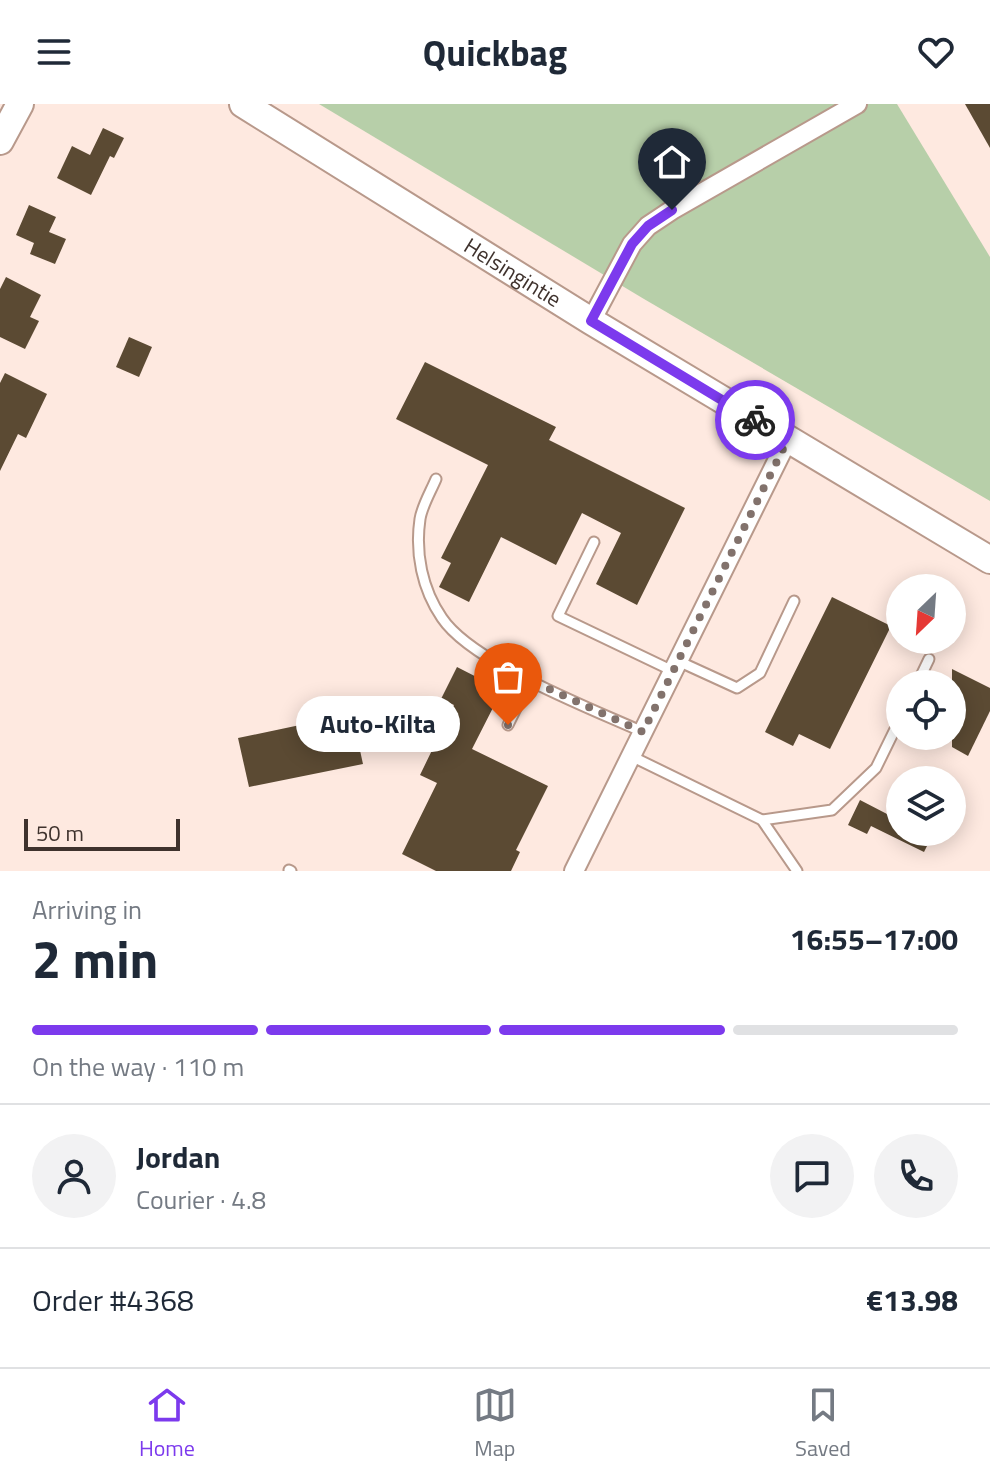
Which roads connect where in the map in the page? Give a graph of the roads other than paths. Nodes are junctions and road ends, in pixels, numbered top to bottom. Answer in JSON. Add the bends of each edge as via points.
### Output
{"nodes":[{"id":1,"x":20,"y":104,"type":"edge"},
{"id":2,"x":243,"y":104,"type":"edge"},
{"id":3,"x":857,"y":104,"type":"edge"},
{"id":4,"x":0,"y":141,"type":"edge"},
{"id":5,"x":591,"y":321,"type":"junction"},
{"id":6,"x":788,"y":439,"type":"junction"},
{"id":7,"x":436,"y":479,"type":"dead end"},
{"id":8,"x":594,"y":542,"type":"dead end"},
{"id":9,"x":990,"y":560,"type":"edge"},
{"id":10,"x":794,"y":601,"type":"dead end"},
{"id":11,"x":929,"y":659,"type":"dead end"},
{"id":12,"x":675,"y":666,"type":"junction"},
{"id":13,"x":924,"y":670,"type":"edge"},
{"id":14,"x":530,"y":680,"type":"junction"},
{"id":15,"x":508,"y":725,"type":"dead end"},
{"id":16,"x":643,"y":732,"type":"junction"},
{"id":17,"x":886,"y":748,"type":"edge"},
{"id":18,"x":631,"y":756,"type":"junction"},
{"id":19,"x":762,"y":820,"type":"junction"},
{"id":20,"x":574,"y":871,"type":"edge"},
{"id":21,"x":797,"y":871,"type":"edge"}],
"edges":[{"from":1,"to":4,"type":"main road"},
{"from":2,"to":5,"type":"main road","name":"Helsingintie"},
{"from":3,"to":5,"type":"street","via":[[648,226],[632,244]]},
{"from":5,"to":6,"type":"main road","name":"Helsingintie"},
{"from":6,"to":9,"type":"main road","name":"Helsingintie"},
{"from":6,"to":12,"type":"street"},
{"from":7,"to":14,"type":"lane","via":[[420,517],[419,570],[442,619],[475,649]]},
{"from":8,"to":12,"type":"lane","via":[[558,616]]},
{"from":10,"to":12,"type":"lane","via":[[760,673],[737,688]]},
{"from":11,"to":13,"type":"lane"},
{"from":12,"to":16,"type":"street"},
{"from":14,"to":15,"type":"lane"},
{"from":14,"to":16,"type":"lane"},
{"from":16,"to":18,"type":"street"},
{"from":17,"to":19,"type":"lane","via":[[876,768],[832,810]]},
{"from":18,"to":19,"type":"lane"},
{"from":18,"to":20,"type":"street"},
{"from":19,"to":21,"type":"lane"}]}
